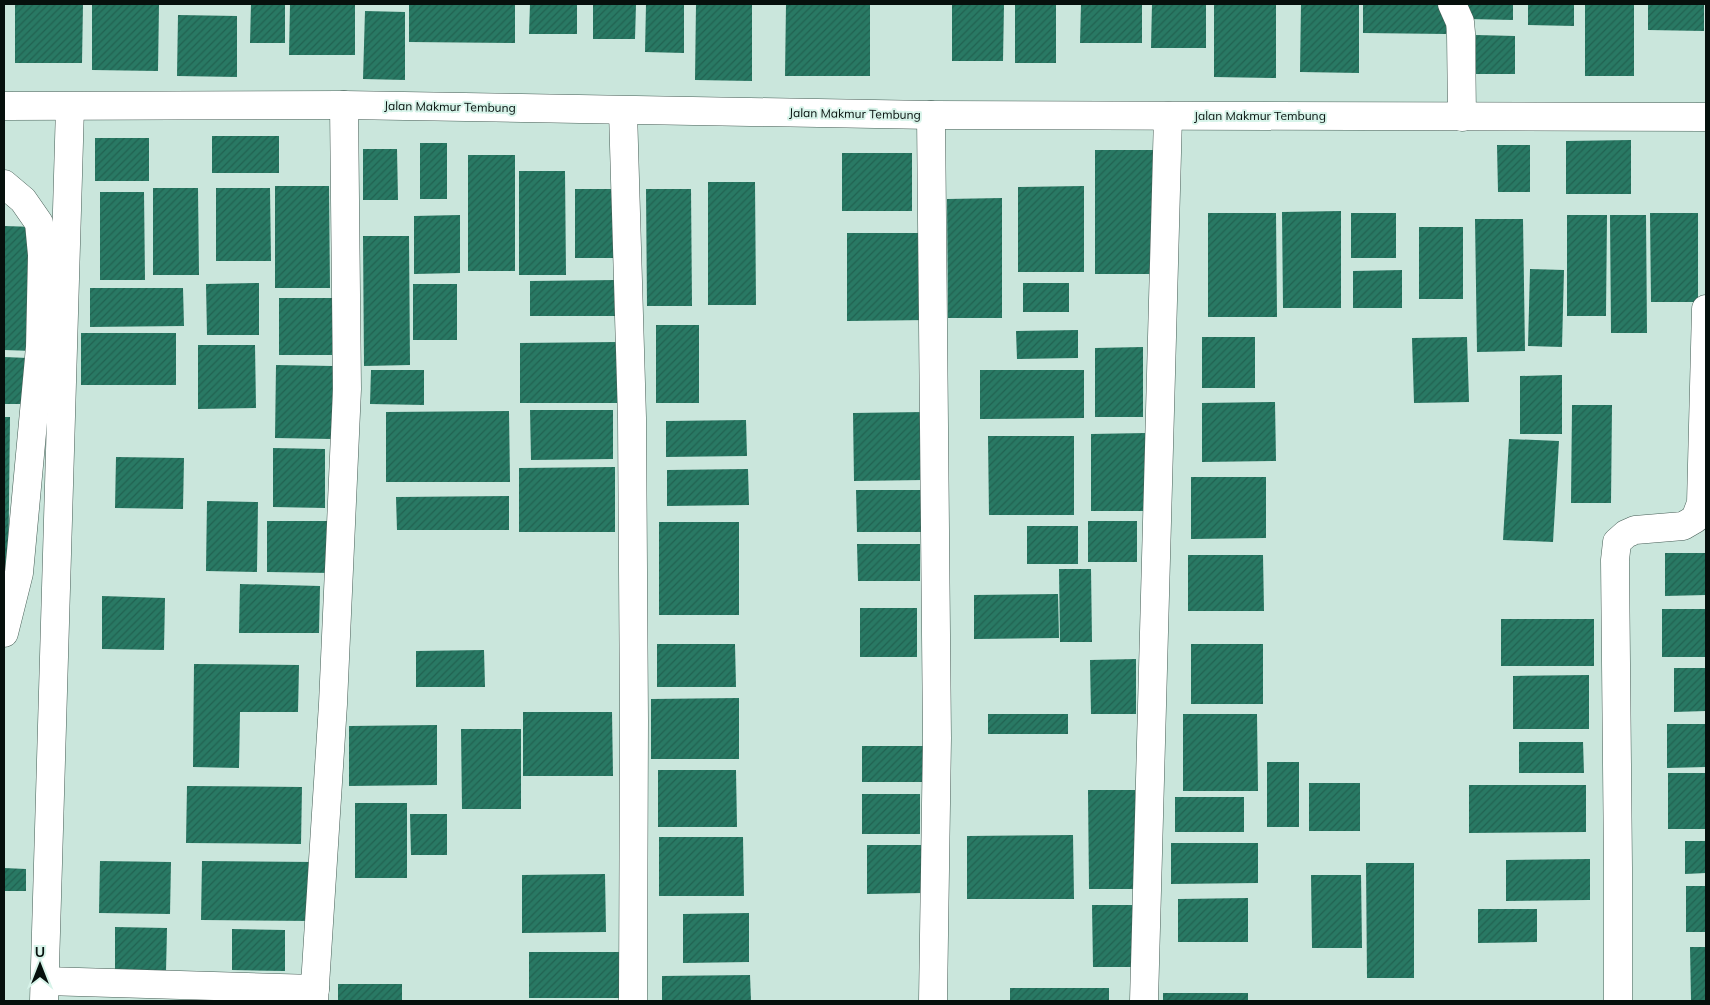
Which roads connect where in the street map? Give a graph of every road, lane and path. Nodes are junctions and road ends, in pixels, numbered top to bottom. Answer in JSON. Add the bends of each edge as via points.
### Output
{"nodes":[{"id":1,"x":1452,"y":4,"type":"edge"},
{"id":2,"x":344,"y":105,"type":"junction"},
{"id":3,"x":4,"y":106,"type":"edge"},
{"id":4,"x":70,"y":107,"type":"junction"},
{"id":5,"x":623,"y":111,"type":"junction"},
{"id":6,"x":930,"y":115,"type":"junction"},
{"id":7,"x":1168,"y":116,"type":"junction"},
{"id":8,"x":1462,"y":117,"type":"junction"},
{"id":9,"x":1706,"y":117,"type":"edge"},
{"id":10,"x":4,"y":184,"type":"edge"},
{"id":11,"x":1706,"y":309,"type":"edge"},
{"id":12,"x":4,"y":633,"type":"edge"},
{"id":13,"x":45,"y":991,"type":"edge"},
{"id":14,"x":314,"y":995,"type":"edge"},
{"id":15,"x":633,"y":1001,"type":"edge"},
{"id":16,"x":934,"y":1001,"type":"edge"},
{"id":17,"x":1144,"y":1001,"type":"edge"},
{"id":18,"x":1618,"y":1001,"type":"edge"}],
"edges":[{"from":1,"to":8,"type":"street","via":[[1461,33]]},
{"from":2,"to":4,"type":"street","name":"Jalan Makmur Tembung"},
{"from":2,"to":5,"type":"street","name":"Jalan Makmur Tembung"},
{"from":2,"to":14,"type":"street","via":[[347,389],[333,704]]},
{"from":3,"to":4,"type":"street","name":"Jalan Makmur Tembung"},
{"from":4,"to":13,"type":"street"},
{"from":5,"to":6,"type":"street","name":"Jalan Makmur Tembung"},
{"from":5,"to":15,"type":"street","via":[[632,418]]},
{"from":6,"to":7,"type":"street","name":"Jalan Makmur Tembung"},
{"from":6,"to":16,"type":"street","via":[[937,738]]},
{"from":7,"to":8,"type":"street","name":"Jalan Makmur Tembung"},
{"from":7,"to":17,"type":"street"},
{"from":8,"to":9,"type":"street","name":"Jalan Makmur Tembung"},
{"from":10,"to":12,"type":"street","via":[[23,200],[39,223],[42,255],[40,347],[19,573]]},
{"from":11,"to":18,"type":"street","via":[[1701,503],[1695,520],[1683,526],[1635,530],[1617,542]]},
{"from":13,"to":14,"type":"street"}]}
